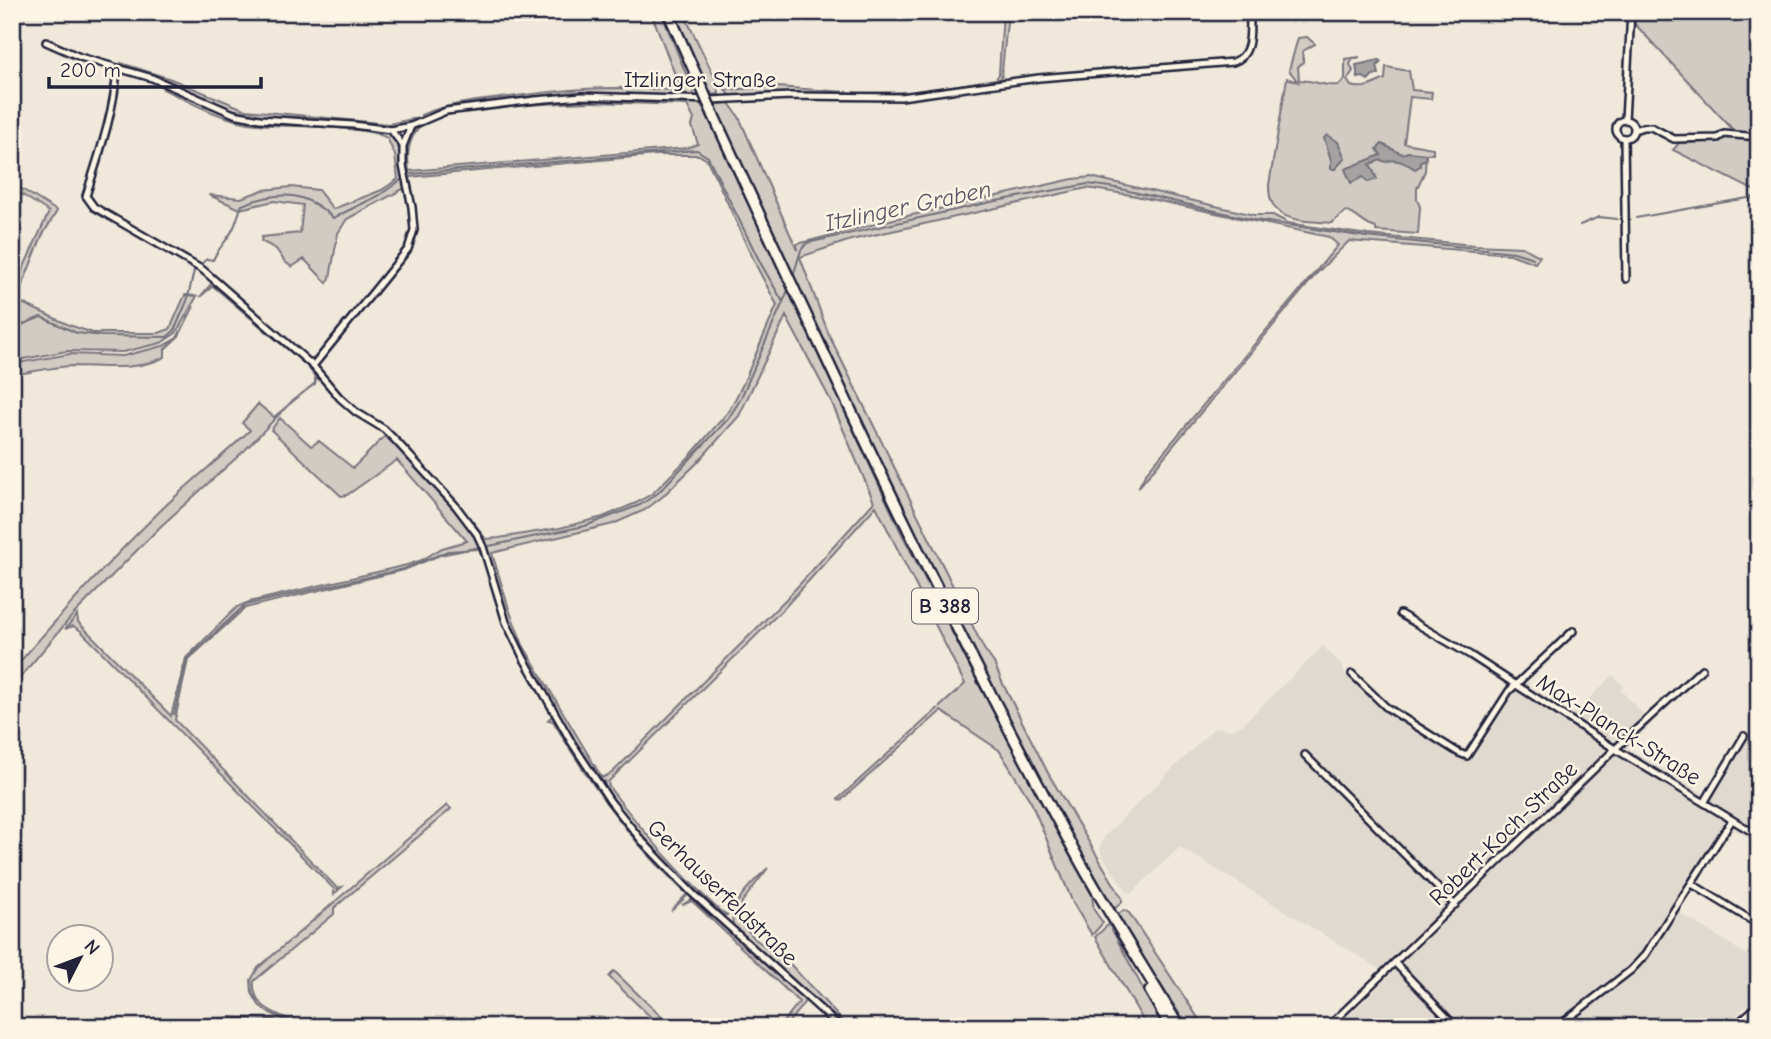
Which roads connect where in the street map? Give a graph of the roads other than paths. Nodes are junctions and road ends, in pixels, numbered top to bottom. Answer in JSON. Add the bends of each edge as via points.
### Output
{"nodes":[{"id":1,"x":668,"y":12,"type":"edge"},
{"id":2,"x":1250,"y":12,"type":"edge"},
{"id":3,"x":1631,"y":12,"type":"edge"},
{"id":4,"x":46,"y":41,"type":"dead end"},
{"id":5,"x":117,"y":69,"type":"junction"},
{"id":6,"x":1625,"y":120,"type":"junction"},
{"id":7,"x":411,"y":127,"type":"junction"},
{"id":8,"x":391,"y":130,"type":"junction"},
{"id":9,"x":1634,"y":130,"type":"junction"},
{"id":10,"x":1759,"y":137,"type":"edge"},
{"id":11,"x":1624,"y":138,"type":"junction"},
{"id":12,"x":402,"y":146,"type":"junction"},
{"id":13,"x":1626,"y":279,"type":"dead end"},
{"id":14,"x":313,"y":366,"type":"junction"},
{"id":15,"x":1399,"y":614,"type":"dead end"},
{"id":16,"x":1573,"y":631,"type":"dead end"},
{"id":17,"x":1702,"y":669,"type":"dead end"},
{"id":18,"x":1352,"y":674,"type":"dead end"},
{"id":19,"x":1516,"y":685,"type":"junction"},
{"id":20,"x":1744,"y":736,"type":"dead end"},
{"id":21,"x":1615,"y":749,"type":"junction"},
{"id":22,"x":1305,"y":755,"type":"dead end"},
{"id":23,"x":1704,"y":803,"type":"junction"},
{"id":24,"x":1732,"y":820,"type":"junction"},
{"id":25,"x":1759,"y":836,"type":"edge"},
{"id":26,"x":1692,"y":884,"type":"junction"},
{"id":27,"x":1455,"y":905,"type":"junction"},
{"id":28,"x":1759,"y":925,"type":"edge"},
{"id":29,"x":1131,"y":952,"type":"junction"},
{"id":30,"x":1395,"y":963,"type":"junction"},
{"id":31,"x":1759,"y":1006,"type":"edge"},
{"id":32,"x":1328,"y":1026,"type":"edge"},
{"id":33,"x":840,"y":1027,"type":"edge"},
{"id":34,"x":1171,"y":1027,"type":"edge"},
{"id":35,"x":1179,"y":1027,"type":"edge"},
{"id":36,"x":1456,"y":1027,"type":"edge"},
{"id":37,"x":1557,"y":1027,"type":"edge"},
{"id":38,"x":1735,"y":1027,"type":"edge"}],
"edges":[{"from":1,"to":29,"type":"main road","number":"B 388","bridge":true,"via":[[934,584]]},
{"from":2,"to":7,"type":"street","name":"Itzlinger Straße","via":[[1248,51],[1233,62],[1039,78],[910,96],[711,100],[582,96],[446,111]]},
{"from":3,"to":6,"type":"street"},
{"from":4,"to":5,"type":"street","name":"Itzlinger Straße"},
{"from":5,"to":8,"type":"street","name":"Itzlinger Straße","via":[[152,78],[248,117]]},
{"from":5,"to":14,"type":"street","name":"Gerhauserfeldstraße","via":[[116,92],[86,196],[94,207],[203,270]]},
{"from":6,"to":9,"type":"street"},
{"from":6,"to":11,"type":"street","via":[[1615,129]]},
{"from":7,"to":8,"type":"street","name":"Itzlinger Straße"},
{"from":7,"to":12,"type":"street"},
{"from":8,"to":12,"type":"street"},
{"from":9,"to":10,"type":"street","via":[[1651,127],[1674,139],[1724,134]]},
{"from":9,"to":11,"type":"street"},
{"from":11,"to":13,"type":"street"},
{"from":12,"to":14,"type":"street","via":[[414,230],[408,249]]},
{"from":14,"to":33,"type":"street","name":"Gerhauserfeldstraße","via":[[340,398],[397,442],[472,526],[523,657],[579,754],[623,818],[693,894]]},
{"from":15,"to":19,"type":"street","name":"Max-Planck-Straße"},
{"from":16,"to":19,"type":"street"},
{"from":17,"to":21,"type":"street","name":"Robert-Koch-Straße"},
{"from":18,"to":19,"type":"street","name":"Max-Planck-Straße","via":[[1386,707],[1464,755],[1470,753]]},
{"from":19,"to":21,"type":"street","name":"Max-Planck-Straße"},
{"from":20,"to":23,"type":"street","name":"Max-Planck-Straße"},
{"from":21,"to":23,"type":"street","name":"Max-Planck-Straße"},
{"from":21,"to":27,"type":"street","name":"Robert-Koch-Straße"},
{"from":22,"to":27,"type":"street"},
{"from":23,"to":24,"type":"street","name":"Max-Planck-Straße"},
{"from":24,"to":25,"type":"street","name":"Max-Planck-Straße"},
{"from":24,"to":26,"type":"street"},
{"from":26,"to":28,"type":"street"},
{"from":26,"to":37,"type":"street","via":[[1631,970]]},
{"from":27,"to":30,"type":"street","name":"Robert-Koch-Straße"},
{"from":29,"to":34,"type":"main road","number":"B 388"},
{"from":29,"to":35,"type":"main road","number":"B 388"},
{"from":30,"to":32,"type":"street","name":"Robert-Koch-Straße"},
{"from":30,"to":36,"type":"street"},
{"from":31,"to":38,"type":"street"}]}
